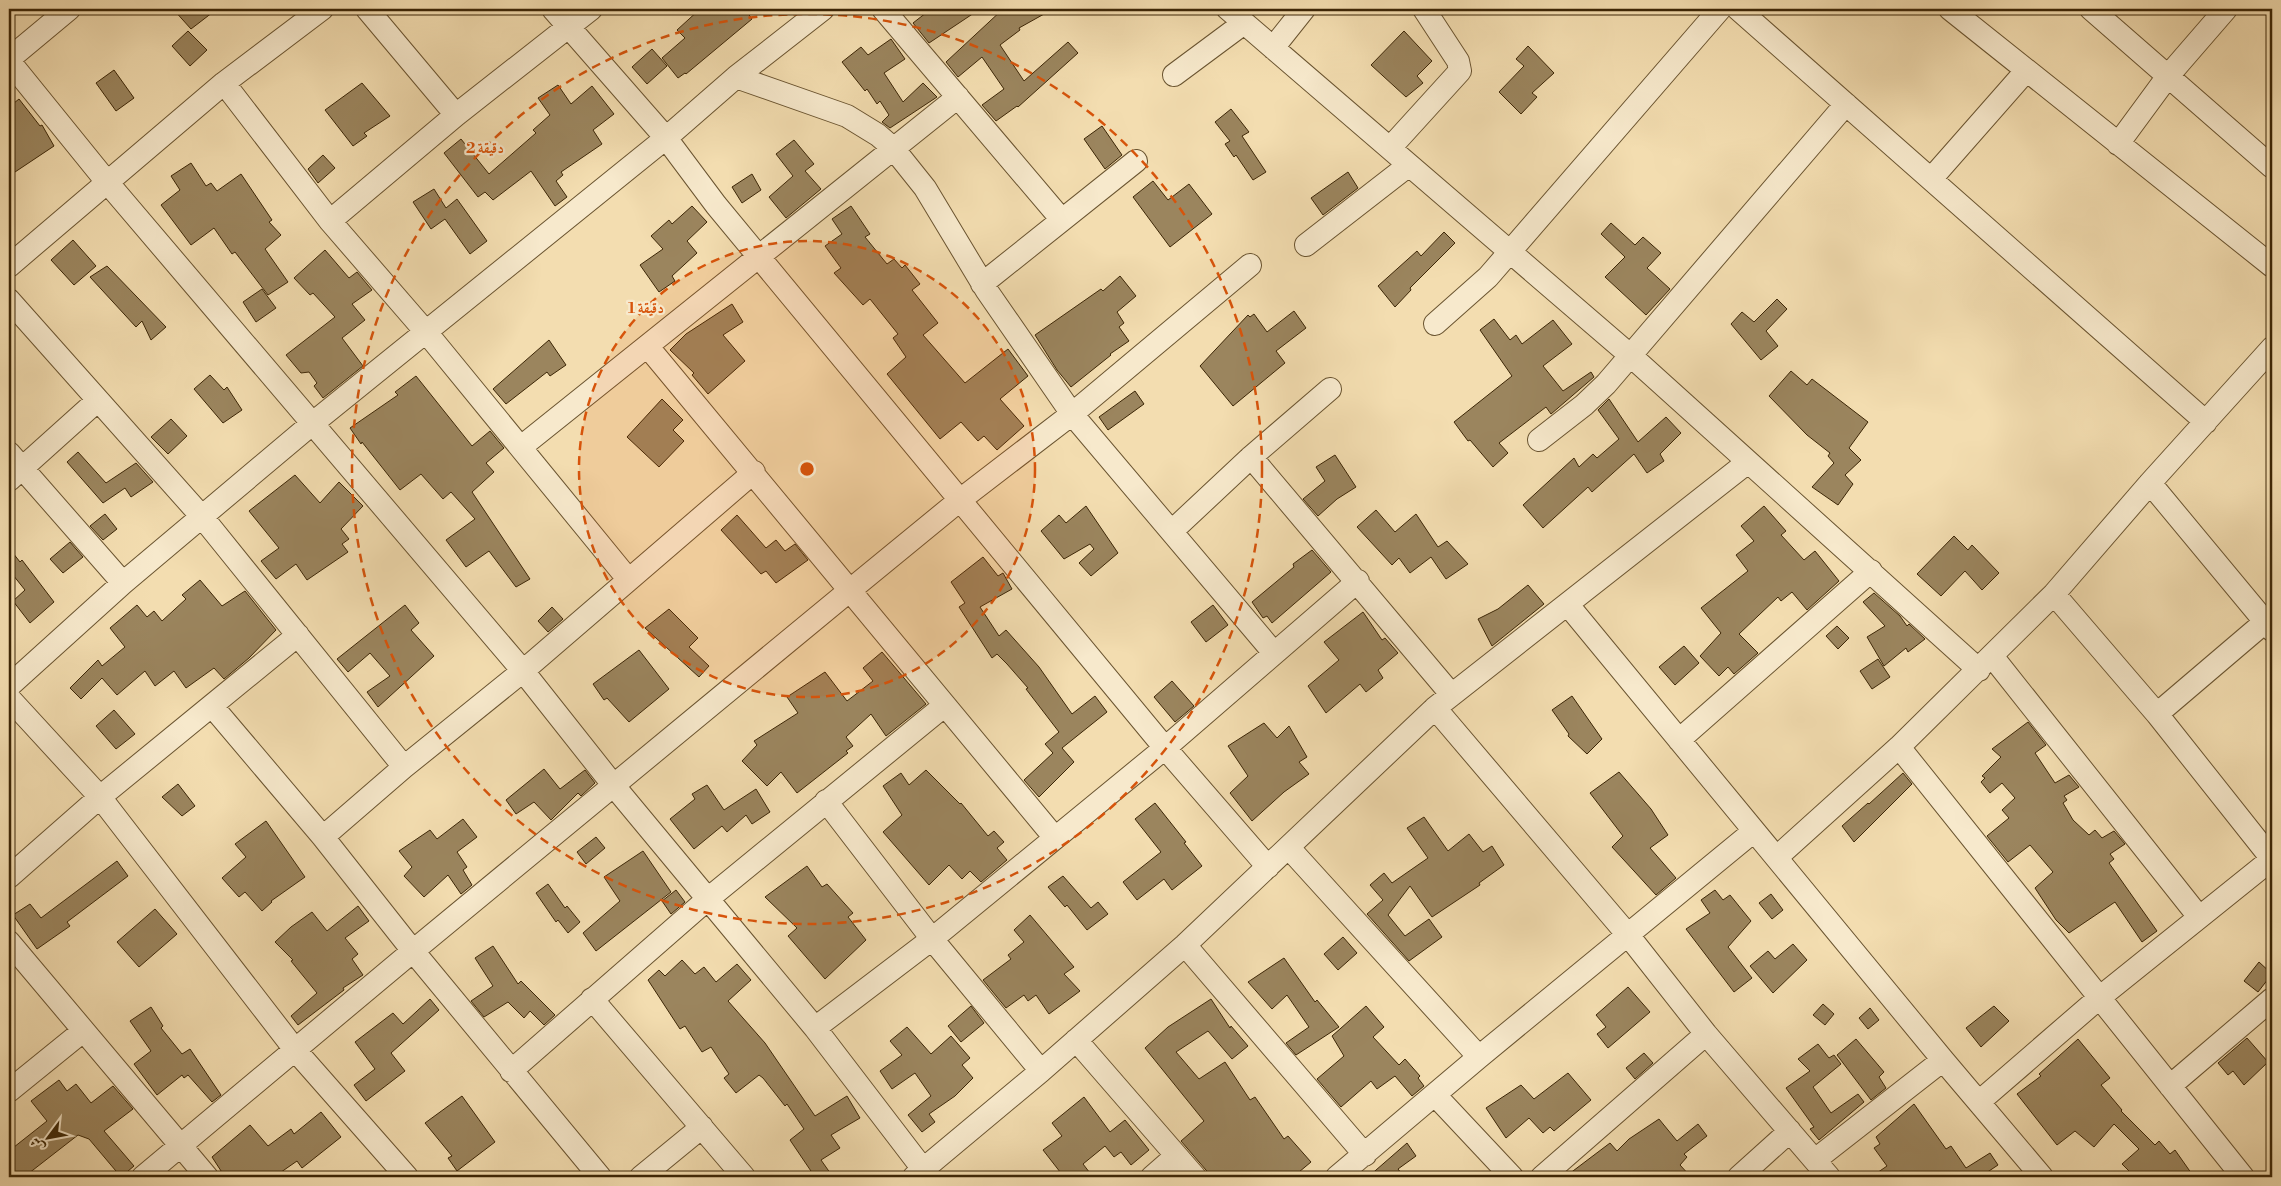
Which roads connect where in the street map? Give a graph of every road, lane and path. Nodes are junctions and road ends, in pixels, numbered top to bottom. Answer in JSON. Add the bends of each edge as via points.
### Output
{"nodes":[{"id":1,"x":69,"y":9,"type":"edge"},
{"id":2,"x":322,"y":9,"type":"edge"},
{"id":3,"x":367,"y":9,"type":"edge"},
{"id":4,"x":552,"y":9,"type":"edge"},
{"id":5,"x":591,"y":9,"type":"edge"},
{"id":6,"x":823,"y":9,"type":"edge"},
{"id":7,"x":883,"y":9,"type":"edge"},
{"id":8,"x":1304,"y":9,"type":"edge"},
{"id":9,"x":1424,"y":9,"type":"edge"},
{"id":10,"x":1720,"y":9,"type":"edge"},
{"id":11,"x":1738,"y":9,"type":"edge"},
{"id":12,"x":1950,"y":9,"type":"edge"},
{"id":13,"x":2091,"y":9,"type":"edge"},
{"id":14,"x":2226,"y":9,"type":"edge"},
{"id":15,"x":1236,"y":16,"type":"edge"},
{"id":16,"x":569,"y":27,"type":"junction"},
{"id":17,"x":1273,"y":48,"type":"junction"},
{"id":18,"x":9,"y":60,"type":"edge"},
{"id":19,"x":2026,"y":70,"type":"junction"},
{"id":20,"x":1174,"y":75,"type":"dead end"},
{"id":21,"x":2168,"y":76,"type":"junction"},
{"id":22,"x":736,"y":77,"type":"junction"},
{"id":23,"x":224,"y":84,"type":"junction"},
{"id":24,"x":958,"y":96,"type":"junction"},
{"id":25,"x":1846,"y":104,"type":"junction"},
{"id":26,"x":456,"y":115,"type":"junction"},
{"id":27,"x":666,"y":138,"type":"junction"},
{"id":28,"x":2118,"y":144,"type":"junction"},
{"id":29,"x":893,"y":148,"type":"junction"},
{"id":30,"x":1390,"y":148,"type":"junction"},
{"id":31,"x":1136,"y":161,"type":"dead end"},
{"id":32,"x":1409,"y":165,"type":"junction"},
{"id":33,"x":2272,"y":167,"type":"edge"},
{"id":34,"x":1932,"y":179,"type":"junction"},
{"id":35,"x":107,"y":182,"type":"junction"},
{"id":36,"x":1062,"y":220,"type":"junction"},
{"id":37,"x":330,"y":221,"type":"junction"},
{"id":38,"x":1306,"y":245,"type":"dead end"},
{"id":39,"x":1511,"y":250,"type":"junction"},
{"id":40,"x":758,"y":256,"type":"junction"},
{"id":41,"x":1250,"y":265,"type":"dead end"},
{"id":42,"x":9,"y":266,"type":"edge"},
{"id":43,"x":2272,"y":266,"type":"edge"},
{"id":44,"x":982,"y":284,"type":"junction"},
{"id":45,"x":9,"y":300,"type":"edge"},
{"id":46,"x":1435,"y":324,"type":"dead end"},
{"id":47,"x":426,"y":332,"type":"junction"},
{"id":48,"x":648,"y":347,"type":"junction"},
{"id":49,"x":1630,"y":356,"type":"junction"},
{"id":50,"x":2270,"y":356,"type":"edge"},
{"id":51,"x":1330,"y":389,"type":"dead end"},
{"id":52,"x":98,"y":400,"type":"junction"},
{"id":53,"x":1072,"y":414,"type":"junction"},
{"id":54,"x":2206,"y":422,"type":"junction"},
{"id":55,"x":313,"y":423,"type":"junction"},
{"id":56,"x":1539,"y":440,"type":"dead end"},
{"id":57,"x":521,"y":447,"type":"junction"},
{"id":58,"x":1251,"y":457,"type":"junction"},
{"id":59,"x":1748,"y":462,"type":"junction"},
{"id":60,"x":13,"y":467,"type":"edge"},
{"id":61,"x":754,"y":472,"type":"junction"},
{"id":62,"x":2150,"y":483,"type":"junction"},
{"id":63,"x":960,"y":500,"type":"junction"},
{"id":64,"x":203,"y":518,"type":"junction"},
{"id":65,"x":1172,"y":531,"type":"junction"},
{"id":66,"x":1871,"y":570,"type":"junction"},
{"id":67,"x":628,"y":579,"type":"junction"},
{"id":68,"x":1358,"y":581,"type":"junction"},
{"id":69,"x":123,"y":583,"type":"junction"},
{"id":70,"x":849,"y":591,"type":"junction"},
{"id":71,"x":2054,"y":594,"type":"junction"},
{"id":72,"x":1568,"y":605,"type":"junction"},
{"id":73,"x":2269,"y":626,"type":"edge"},
{"id":74,"x":298,"y":635,"type":"junction"},
{"id":75,"x":1274,"y":653,"type":"junction"},
{"id":76,"x":1986,"y":663,"type":"junction"},
{"id":77,"x":523,"y":671,"type":"junction"},
{"id":78,"x":9,"y":686,"type":"edge"},
{"id":79,"x":9,"y":698,"type":"edge"},
{"id":80,"x":1443,"y":701,"type":"junction"},
{"id":81,"x":212,"y":706,"type":"junction"},
{"id":82,"x":944,"y":706,"type":"junction"},
{"id":83,"x":2157,"y":714,"type":"junction"},
{"id":84,"x":1679,"y":740,"type":"junction"},
{"id":85,"x":1899,"y":747,"type":"junction"},
{"id":86,"x":1165,"y":748,"type":"junction"},
{"id":87,"x":404,"y":767,"type":"junction"},
{"id":88,"x":614,"y":786,"type":"junction"},
{"id":89,"x":100,"y":797,"type":"junction"},
{"id":90,"x":826,"y":801,"type":"junction"},
{"id":91,"x":1754,"y":831,"type":"junction"},
{"id":92,"x":323,"y":837,"type":"junction"},
{"id":93,"x":1055,"y":838,"type":"junction"},
{"id":94,"x":1289,"y":848,"type":"junction"},
{"id":95,"x":1777,"y":857,"type":"junction"},
{"id":96,"x":2272,"y":859,"type":"edge"},
{"id":97,"x":1268,"y":867,"type":"junction"},
{"id":98,"x":9,"y":877,"type":"edge"},
{"id":99,"x":709,"y":898,"type":"junction"},
{"id":100,"x":2200,"y":917,"type":"junction"},
{"id":101,"x":1628,"y":935,"type":"junction"},
{"id":102,"x":932,"y":939,"type":"junction"},
{"id":103,"x":9,"y":942,"type":"edge"},
{"id":104,"x":1185,"y":945,"type":"junction"},
{"id":105,"x":413,"y":951,"type":"junction"},
{"id":106,"x":2099,"y":998,"type":"junction"},
{"id":107,"x":592,"y":999,"type":"junction"},
{"id":108,"x":2272,"y":999,"type":"edge"},
{"id":109,"x":815,"y":1028,"type":"junction"},
{"id":110,"x":83,"y":1031,"type":"junction"},
{"id":111,"x":1706,"y":1034,"type":"junction"},
{"id":112,"x":1076,"y":1040,"type":"junction"},
{"id":113,"x":296,"y":1051,"type":"junction"},
{"id":114,"x":1479,"y":1057,"type":"junction"},
{"id":115,"x":1943,"y":1060,"type":"junction"},
{"id":116,"x":511,"y":1071,"type":"junction"},
{"id":117,"x":1041,"y":1071,"type":"junction"},
{"id":118,"x":2170,"y":1086,"type":"junction"},
{"id":119,"x":9,"y":1091,"type":"edge"},
{"id":120,"x":1435,"y":1095,"type":"junction"},
{"id":121,"x":1980,"y":1101,"type":"junction"},
{"id":122,"x":702,"y":1127,"type":"junction"},
{"id":123,"x":1790,"y":1131,"type":"junction"},
{"id":124,"x":181,"y":1145,"type":"junction"},
{"id":125,"x":1365,"y":1155,"type":"junction"},
{"id":126,"x":1176,"y":1156,"type":"junction"},
{"id":127,"x":1815,"y":1160,"type":"junction"},
{"id":128,"x":922,"y":1175,"type":"edge"},
{"id":129,"x":143,"y":1177,"type":"edge"},
{"id":130,"x":207,"y":1177,"type":"edge"},
{"id":131,"x":407,"y":1177,"type":"edge"},
{"id":132,"x":600,"y":1177,"type":"edge"},
{"id":133,"x":641,"y":1177,"type":"edge"},
{"id":134,"x":744,"y":1177,"type":"edge"},
{"id":135,"x":1152,"y":1177,"type":"edge"},
{"id":136,"x":1195,"y":1177,"type":"edge"},
{"id":137,"x":1338,"y":1177,"type":"edge"},
{"id":138,"x":1512,"y":1177,"type":"edge"},
{"id":139,"x":1542,"y":1177,"type":"edge"},
{"id":140,"x":1739,"y":1177,"type":"edge"},
{"id":141,"x":1829,"y":1177,"type":"edge"},
{"id":142,"x":2042,"y":1177,"type":"edge"},
{"id":143,"x":2243,"y":1177,"type":"edge"}],
"edges":[{"from":1,"to":18,"type":"street"},
{"from":2,"to":23,"type":"street"},
{"from":3,"to":26,"type":"street"},
{"from":4,"to":16,"type":"street"},
{"from":5,"to":16,"type":"street"},
{"from":6,"to":22,"type":"street"},
{"from":7,"to":24,"type":"street"},
{"from":8,"to":17,"type":"street"},
{"from":9,"to":30,"type":"street","via":[[1458,61],[1460,71]]},
{"from":10,"to":39,"type":"street"},
{"from":11,"to":25,"type":"street"},
{"from":12,"to":19,"type":"street"},
{"from":13,"to":21,"type":"street"},
{"from":14,"to":21,"type":"street"},
{"from":15,"to":17,"type":"street"},
{"from":15,"to":20,"type":"street"},
{"from":16,"to":26,"type":"street"},
{"from":16,"to":27,"type":"street"},
{"from":17,"to":30,"type":"street"},
{"from":18,"to":35,"type":"street"},
{"from":19,"to":28,"type":"street"},
{"from":19,"to":34,"type":"street"},
{"from":21,"to":28,"type":"street"},
{"from":21,"to":33,"type":"street"},
{"from":22,"to":27,"type":"street"},
{"from":22,"to":29,"type":"street","via":[[847,116],[878,134]]},
{"from":23,"to":35,"type":"street"},
{"from":23,"to":37,"type":"street"},
{"from":24,"to":29,"type":"street"},
{"from":24,"to":36,"type":"street"},
{"from":25,"to":34,"type":"street"},
{"from":25,"to":49,"type":"street"},
{"from":26,"to":37,"type":"street"},
{"from":27,"to":40,"type":"street"},
{"from":27,"to":47,"type":"street"},
{"from":28,"to":43,"type":"street"},
{"from":29,"to":40,"type":"street"},
{"from":29,"to":44,"type":"street","via":[[925,188]]},
{"from":30,"to":32,"type":"street"},
{"from":31,"to":36,"type":"street"},
{"from":32,"to":38,"type":"street"},
{"from":32,"to":39,"type":"street"},
{"from":34,"to":54,"type":"street"},
{"from":35,"to":42,"type":"street"},
{"from":35,"to":55,"type":"street"},
{"from":36,"to":44,"type":"street"},
{"from":37,"to":47,"type":"street"},
{"from":39,"to":46,"type":"street","via":[[1488,277]]},
{"from":39,"to":49,"type":"street"},
{"from":40,"to":48,"type":"street"},
{"from":40,"to":63,"type":"street"},
{"from":41,"to":53,"type":"street"},
{"from":44,"to":53,"type":"street"},
{"from":45,"to":52,"type":"street"},
{"from":47,"to":55,"type":"street"},
{"from":47,"to":57,"type":"street"},
{"from":48,"to":57,"type":"street"},
{"from":48,"to":61,"type":"street"},
{"from":49,"to":56,"type":"street","via":[[1584,405]]},
{"from":49,"to":59,"type":"street"},
{"from":50,"to":54,"type":"street"},
{"from":51,"to":58,"type":"street"},
{"from":52,"to":60,"type":"street"},
{"from":52,"to":64,"type":"street"},
{"from":53,"to":63,"type":"street"},
{"from":53,"to":65,"type":"street"},
{"from":54,"to":62,"type":"street"},
{"from":55,"to":64,"type":"street"},
{"from":55,"to":77,"type":"street"},
{"from":57,"to":67,"type":"street"},
{"from":58,"to":65,"type":"street"},
{"from":58,"to":68,"type":"street"},
{"from":59,"to":66,"type":"street"},
{"from":59,"to":72,"type":"street"},
{"from":60,"to":69,"type":"street"},
{"from":61,"to":67,"type":"street"},
{"from":61,"to":70,"type":"street"},
{"from":62,"to":71,"type":"street"},
{"from":62,"to":73,"type":"street"},
{"from":63,"to":70,"type":"street"},
{"from":63,"to":86,"type":"street"},
{"from":64,"to":69,"type":"street"},
{"from":64,"to":74,"type":"street"},
{"from":65,"to":75,"type":"street"},
{"from":66,"to":76,"type":"street"},
{"from":66,"to":84,"type":"street"},
{"from":67,"to":77,"type":"street"},
{"from":68,"to":75,"type":"street"},
{"from":68,"to":80,"type":"street"},
{"from":69,"to":78,"type":"street"},
{"from":70,"to":82,"type":"street"},
{"from":70,"to":88,"type":"street"},
{"from":71,"to":76,"type":"street"},
{"from":71,"to":83,"type":"street"},
{"from":72,"to":80,"type":"street"},
{"from":72,"to":84,"type":"street"},
{"from":73,"to":83,"type":"street"},
{"from":74,"to":81,"type":"street"},
{"from":74,"to":87,"type":"street"},
{"from":75,"to":86,"type":"street"},
{"from":76,"to":85,"type":"street"},
{"from":76,"to":100,"type":"street"},
{"from":77,"to":87,"type":"street"},
{"from":77,"to":88,"type":"street"},
{"from":79,"to":89,"type":"street"},
{"from":80,"to":94,"type":"street"},
{"from":80,"to":101,"type":"street"},
{"from":81,"to":89,"type":"street"},
{"from":81,"to":92,"type":"street"},
{"from":82,"to":90,"type":"street"},
{"from":82,"to":93,"type":"street"},
{"from":83,"to":96,"type":"street"},
{"from":84,"to":91,"type":"street"},
{"from":85,"to":95,"type":"street"},
{"from":85,"to":106,"type":"street"},
{"from":86,"to":93,"type":"street"},
{"from":86,"to":97,"type":"street"},
{"from":87,"to":92,"type":"street"},
{"from":88,"to":99,"type":"street"},
{"from":88,"to":105,"type":"street"},
{"from":89,"to":98,"type":"street"},
{"from":89,"to":113,"type":"street"},
{"from":90,"to":99,"type":"street"},
{"from":90,"to":102,"type":"street"},
{"from":91,"to":95,"type":"street"},
{"from":91,"to":101,"type":"street"},
{"from":92,"to":105,"type":"street"},
{"from":93,"to":102,"type":"street"},
{"from":94,"to":97,"type":"street"},
{"from":94,"to":114,"type":"street"},
{"from":95,"to":115,"type":"street"},
{"from":96,"to":100,"type":"street"},
{"from":97,"to":104,"type":"street"},
{"from":99,"to":107,"type":"street"},
{"from":99,"to":109,"type":"street"},
{"from":100,"to":106,"type":"street"},
{"from":101,"to":111,"type":"street"},
{"from":101,"to":114,"type":"street"},
{"from":102,"to":109,"type":"street"},
{"from":102,"to":117,"type":"street"},
{"from":103,"to":110,"type":"street"},
{"from":104,"to":112,"type":"street"},
{"from":104,"to":125,"type":"street"},
{"from":105,"to":113,"type":"street"},
{"from":105,"to":116,"type":"street"},
{"from":106,"to":118,"type":"street"},
{"from":106,"to":121,"type":"street"},
{"from":107,"to":116,"type":"street"},
{"from":107,"to":122,"type":"street"},
{"from":108,"to":118,"type":"street"},
{"from":109,"to":128,"type":"street"},
{"from":110,"to":119,"type":"street"},
{"from":110,"to":124,"type":"street"},
{"from":111,"to":123,"type":"street"},
{"from":111,"to":139,"type":"street"},
{"from":112,"to":117,"type":"street"},
{"from":112,"to":126,"type":"street"},
{"from":113,"to":124,"type":"street"},
{"from":113,"to":131,"type":"street"},
{"from":114,"to":120,"type":"street"},
{"from":115,"to":121,"type":"street"},
{"from":115,"to":127,"type":"street"},
{"from":116,"to":132,"type":"street"},
{"from":117,"to":128,"type":"street"},
{"from":118,"to":143,"type":"street"},
{"from":120,"to":125,"type":"street"},
{"from":120,"to":138,"type":"street"},
{"from":121,"to":142,"type":"street"},
{"from":122,"to":133,"type":"street"},
{"from":122,"to":134,"type":"street"},
{"from":123,"to":127,"type":"street"},
{"from":123,"to":140,"type":"street"},
{"from":124,"to":129,"type":"street"},
{"from":124,"to":130,"type":"street"},
{"from":125,"to":137,"type":"street"},
{"from":126,"to":135,"type":"street"},
{"from":126,"to":136,"type":"street"},
{"from":127,"to":141,"type":"street"}]}
